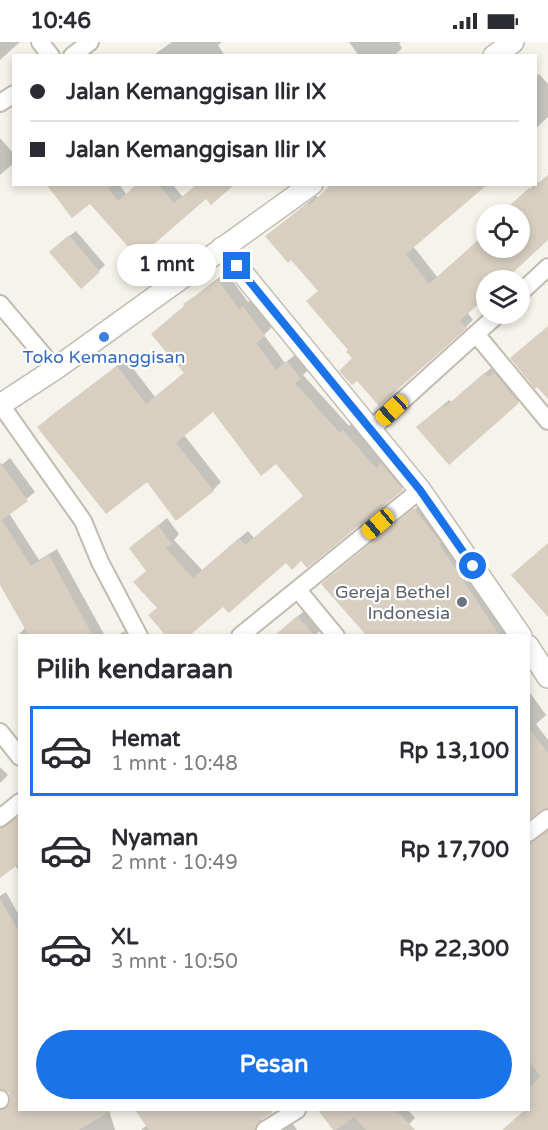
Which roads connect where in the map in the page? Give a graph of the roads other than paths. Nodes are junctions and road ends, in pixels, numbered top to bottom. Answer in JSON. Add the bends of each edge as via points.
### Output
{"nodes":[{"id":1,"x":40,"y":42,"type":"edge"},
{"id":2,"x":90,"y":42,"type":"edge"},
{"id":3,"x":512,"y":42,"type":"edge"},
{"id":4,"x":49,"y":54,"type":"edge"},
{"id":5,"x":75,"y":54,"type":"edge"},
{"id":6,"x":497,"y":54,"type":"edge"},
{"id":7,"x":309,"y":186,"type":"edge"},
{"id":8,"x":222,"y":248,"type":"junction"},
{"id":9,"x":548,"y":267,"type":"edge"},
{"id":10,"x":530,"y":284,"type":"edge"},
{"id":11,"x":0,"y":304,"type":"edge"},
{"id":12,"x":487,"y":324,"type":"edge"},
{"id":13,"x":476,"y":334,"type":"junction"},
{"id":14,"x":55,"y":369,"type":"junction"},
{"id":15,"x":1,"y":405,"type":"edge"},
{"id":16,"x":548,"y":422,"type":"edge"},
{"id":17,"x":371,"y":429,"type":"junction"},
{"id":18,"x":420,"y":490,"type":"junction"},
{"id":19,"x":298,"y":590,"type":"junction"},
{"id":20,"x":137,"y":634,"type":"edge"},
{"id":21,"x":243,"y":634,"type":"edge"},
{"id":22,"x":334,"y":634,"type":"edge"},
{"id":23,"x":520,"y":634,"type":"edge"},
{"id":24,"x":530,"y":649,"type":"edge"},
{"id":25,"x":548,"y":676,"type":"edge"},
{"id":26,"x":0,"y":732,"type":"edge"},
{"id":27,"x":18,"y":754,"type":"edge"},
{"id":28,"x":18,"y":804,"type":"edge"},
{"id":29,"x":0,"y":818,"type":"edge"},
{"id":30,"x":548,"y":818,"type":"edge"},
{"id":31,"x":530,"y":832,"type":"edge"},
{"id":32,"x":295,"y":1111,"type":"edge"},
{"id":33,"x":266,"y":1130,"type":"edge"}],
"edges":[{"from":1,"to":4,"type":"street"},
{"from":2,"to":5,"type":"street"},
{"from":3,"to":6,"type":"street"},
{"from":7,"to":8,"type":"street"},
{"from":8,"to":14,"type":"street"},
{"from":8,"to":17,"type":"street"},
{"from":9,"to":10,"type":"street"},
{"from":11,"to":14,"type":"street"},
{"from":12,"to":13,"type":"street"},
{"from":13,"to":16,"type":"street"},
{"from":13,"to":17,"type":"street"},
{"from":14,"to":15,"type":"street"},
{"from":15,"to":20,"type":"street","via":[[83,521]]},
{"from":17,"to":18,"type":"street"},
{"from":18,"to":19,"type":"street"},
{"from":18,"to":23,"type":"street"},
{"from":19,"to":21,"type":"street"},
{"from":19,"to":22,"type":"street"},
{"from":24,"to":25,"type":"street"},
{"from":26,"to":27,"type":"street"},
{"from":28,"to":29,"type":"street"},
{"from":30,"to":31,"type":"street"},
{"from":32,"to":33,"type":"street"}]}
